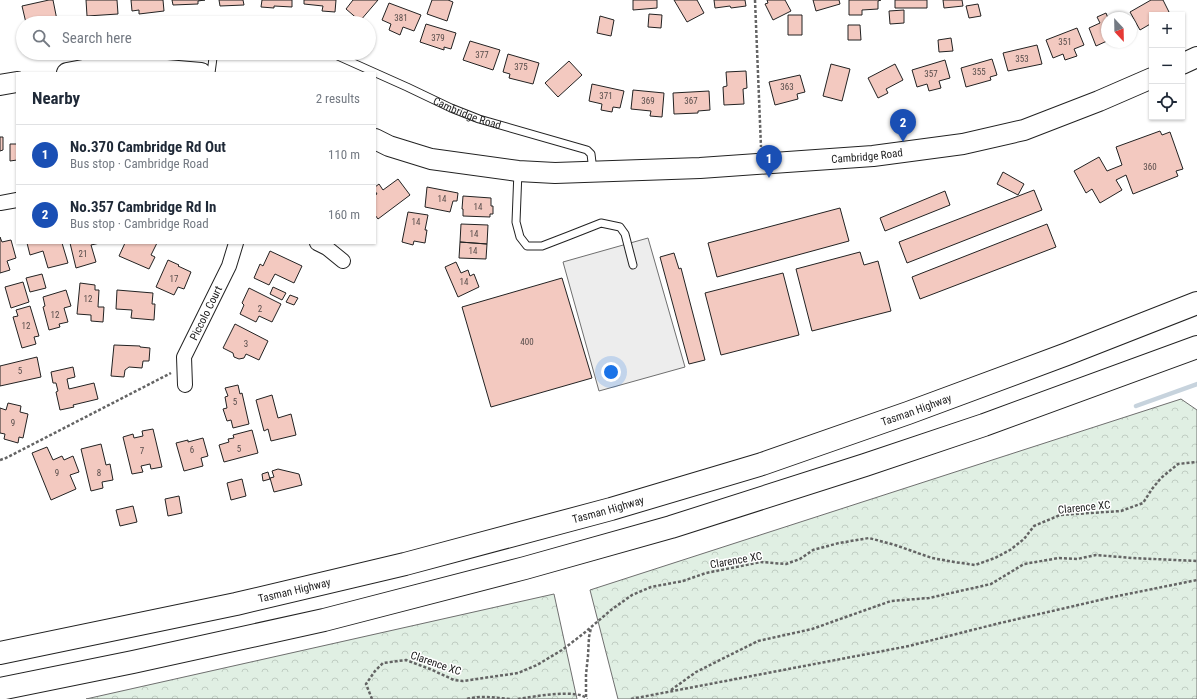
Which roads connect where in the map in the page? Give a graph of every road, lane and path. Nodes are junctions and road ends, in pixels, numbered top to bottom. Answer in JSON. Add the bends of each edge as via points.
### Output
{"nodes":[{"id":1,"x":755,"y":0,"type":"edge"},
{"id":2,"x":1197,"y":57,"type":"edge"},
{"id":3,"x":213,"y":60,"type":"edge"},
{"id":4,"x":347,"y":60,"type":"edge"},
{"id":5,"x":1185,"y":63,"type":"edge"},
{"id":6,"x":78,"y":72,"type":"edge"},
{"id":7,"x":189,"y":72,"type":"edge"},
{"id":8,"x":210,"y":72,"type":"edge"},
{"id":9,"x":373,"y":72,"type":"edge"},
{"id":10,"x":376,"y":73,"type":"edge"},
{"id":11,"x":1149,"y":79,"type":"edge"},
{"id":12,"x":16,"y":82,"type":"edge"},
{"id":13,"x":0,"y":85,"type":"edge"},
{"id":14,"x":376,"y":140,"type":"edge"},
{"id":15,"x":762,"y":163,"type":"junction"},
{"id":16,"x":518,"y":171,"type":"junction"},
{"id":17,"x":593,"y":171,"type":"junction"},
{"id":18,"x":16,"y":200,"type":"edge"},
{"id":19,"x":0,"y":203,"type":"edge"},
{"id":20,"x":236,"y":244,"type":"edge"},
{"id":21,"x":319,"y":244,"type":"edge"},
{"id":22,"x":343,"y":261,"type":"dead end"},
{"id":23,"x":633,"y":265,"type":"dead end"},
{"id":24,"x":1197,"y":302,"type":"edge"},
{"id":25,"x":1197,"y":347,"type":"edge"},
{"id":26,"x":184,"y":366,"type":"junction"},
{"id":27,"x":185,"y":385,"type":"dead end"},
{"id":28,"x":0,"y":460,"type":"edge"},
{"id":29,"x":1197,"y":462,"type":"edge"},
{"id":30,"x":1197,"y":561,"type":"edge"},
{"id":31,"x":1197,"y":580,"type":"edge"},
{"id":32,"x":591,"y":627,"type":"junction"},
{"id":33,"x":0,"y":653,"type":"edge"},
{"id":34,"x":0,"y":689,"type":"edge"},
{"id":35,"x":669,"y":691,"type":"junction"},
{"id":36,"x":587,"y":698,"type":"edge"},
{"id":37,"x":372,"y":699,"type":"edge"},
{"id":38,"x":467,"y":699,"type":"edge"},
{"id":39,"x":511,"y":699,"type":"edge"},
{"id":40,"x":518,"y":699,"type":"edge"},
{"id":41,"x":631,"y":699,"type":"edge"}],
"edges":[{"from":1,"to":15,"type":"path"},
{"from":2,"to":5,"type":"main road"},
{"from":3,"to":8,"type":"lane"},
{"from":4,"to":9,"type":"lane","name":"Cambridge Road"},
{"from":6,"to":7,"type":"main road","via":[[143,68]]},
{"from":10,"to":17,"type":"lane","name":"Cambridge Road","via":[[479,119],[587,150],[591,154]]},
{"from":11,"to":15,"type":"main road","name":"Cambridge Road","via":[[1063,116],[998,137],[872,156]]},
{"from":12,"to":13,"type":"main road"},
{"from":14,"to":16,"type":"main road","name":"Cambridge Road","via":[[431,159]]},
{"from":15,"to":17,"type":"main road","name":"Cambridge Road"},
{"from":16,"to":17,"type":"main road","name":"Cambridge Road"},
{"from":16,"to":23,"type":"lane","via":[[516,222],[520,237],[527,246],[542,246],[601,223],[620,227],[625,234]]},
{"from":18,"to":19,"type":"street"},
{"from":20,"to":26,"type":"street","name":"Piccolo Court","via":[[229,266],[184,357]]},
{"from":21,"to":22,"type":"street"},
{"from":24,"to":33,"type":"highway","name":"Tasman Highway","via":[[901,416],[762,464],[611,509],[298,590]]},
{"from":25,"to":34,"type":"highway","via":[[984,425],[671,527],[526,568],[324,620]]},
{"from":26,"to":27,"type":"street","name":"Piccolo Court"},
{"from":26,"to":28,"type":"path"},
{"from":29,"to":32,"type":"path","name":"Clarence XC","via":[[1178,464],[1161,478],[1143,503],[1121,510],[1060,515],[1034,526],[1024,539],[1010,550],[975,565],[932,558],[869,538],[839,542],[813,550],[800,559],[786,564],[761,562],[651,587],[632,595]]},
{"from":30,"to":35,"type":"path","via":[[1096,555],[1024,564],[991,584],[929,598],[891,601],[812,629],[758,641],[696,672]]},
{"from":31,"to":35,"type":"path","via":[[1113,597],[909,646]]},
{"from":32,"to":36,"type":"path","via":[[586,674]]},
{"from":32,"to":37,"type":"path","name":"Clarence XC","via":[[562,650],[518,673],[463,681],[454,680],[406,660],[383,663],[366,684]]},
{"from":35,"to":41,"type":"path"},
{"from":36,"to":40,"type":"path","via":[[581,694],[560,694]]},
{"from":38,"to":39,"type":"path","via":[[490,696]]}]}
